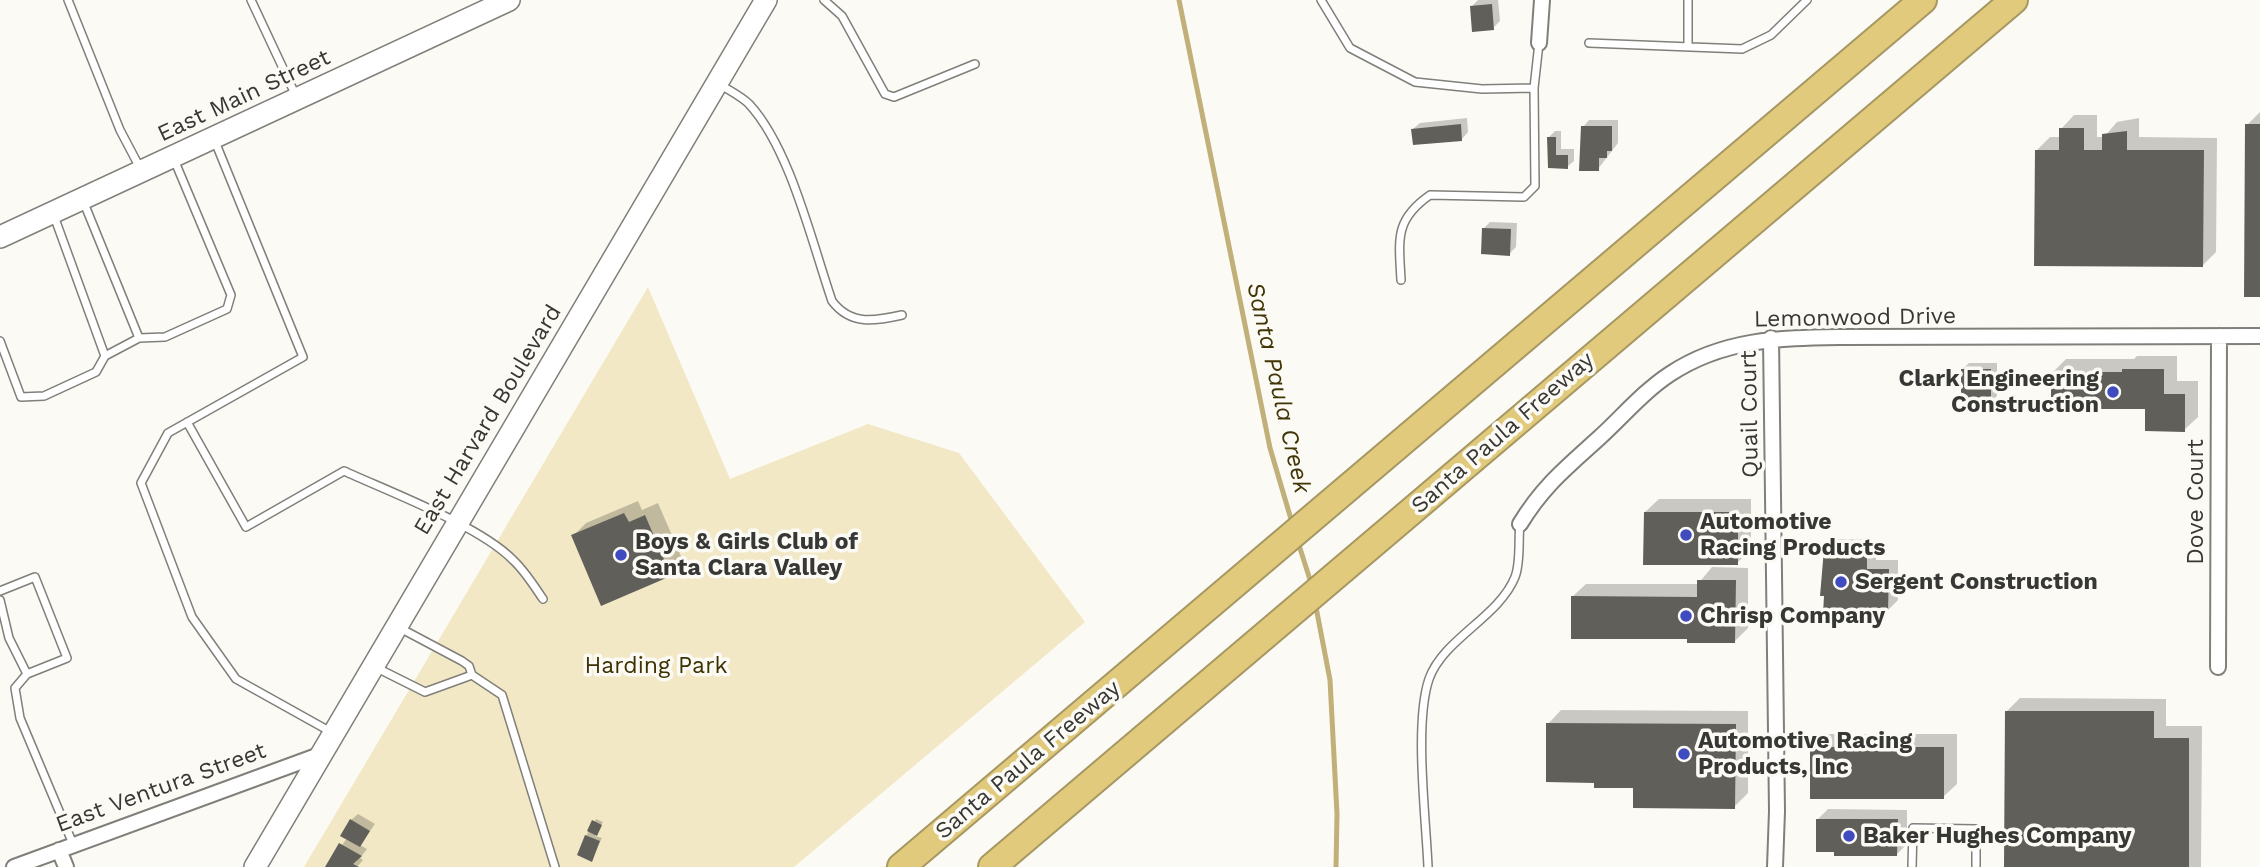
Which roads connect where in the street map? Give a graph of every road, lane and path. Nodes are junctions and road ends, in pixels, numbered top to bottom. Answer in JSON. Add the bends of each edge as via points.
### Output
{"nodes":[{"id":1,"x":68,"y":0,"type":"edge"},
{"id":2,"x":251,"y":0,"type":"edge"},
{"id":3,"x":766,"y":0,"type":"edge"},
{"id":4,"x":824,"y":0,"type":"edge"},
{"id":5,"x":1321,"y":0,"type":"edge"},
{"id":6,"x":1542,"y":0,"type":"edge"},
{"id":7,"x":1688,"y":0,"type":"edge"},
{"id":8,"x":1807,"y":0,"type":"edge"},
{"id":9,"x":1923,"y":0,"type":"edge"},
{"id":10,"x":2014,"y":0,"type":"edge"},
{"id":11,"x":499,"y":2,"type":"edge"},
{"id":12,"x":1539,"y":43,"type":"joint"},
{"id":13,"x":1589,"y":43,"type":"dead end"},
{"id":14,"x":1688,"y":47,"type":"junction"},
{"id":15,"x":975,"y":64,"type":"dead end"},
{"id":16,"x":717,"y":83,"type":"junction"},
{"id":17,"x":1534,"y":88,"type":"junction"},
{"id":18,"x":298,"y":100,"type":"junction"},
{"id":19,"x":214,"y":139,"type":"junction"},
{"id":20,"x":173,"y":157,"type":"junction"},
{"id":21,"x":141,"y":172,"type":"junction"},
{"id":22,"x":82,"y":199,"type":"junction"},
{"id":23,"x":53,"y":213,"type":"junction"},
{"id":24,"x":0,"y":237,"type":"edge"},
{"id":25,"x":1401,"y":280,"type":"dead end"},
{"id":26,"x":902,"y":315,"type":"dead end"},
{"id":27,"x":2219,"y":336,"type":"junction"},
{"id":28,"x":2260,"y":336,"type":"edge"},
{"id":29,"x":139,"y":338,"type":"junction"},
{"id":30,"x":1771,"y":338,"type":"junction"},
{"id":31,"x":0,"y":341,"type":"edge"},
{"id":32,"x":105,"y":356,"type":"junction"},
{"id":33,"x":187,"y":422,"type":"junction"},
{"id":34,"x":457,"y":524,"type":"junction"},
{"id":35,"x":1520,"y":524,"type":"joint"},
{"id":36,"x":0,"y":591,"type":"edge"},
{"id":37,"x":543,"y":599,"type":"dead end"},
{"id":38,"x":0,"y":600,"type":"edge"},
{"id":39,"x":396,"y":626,"type":"junction"},
{"id":40,"x":373,"y":666,"type":"junction"},
{"id":41,"x":2218,"y":667,"type":"dead end"},
{"id":42,"x":27,"y":674,"type":"junction"},
{"id":43,"x":472,"y":675,"type":"junction"},
{"id":44,"x":335,"y":734,"type":"junction"},
{"id":45,"x":323,"y":753,"type":"junction"},
{"id":46,"x":74,"y":844,"type":"junction"},
{"id":47,"x":59,"y":850,"type":"junction"},
{"id":48,"x":14,"y":867,"type":"edge"},
{"id":49,"x":66,"y":867,"type":"edge"},
{"id":50,"x":256,"y":867,"type":"edge"},
{"id":51,"x":555,"y":867,"type":"edge"},
{"id":52,"x":901,"y":867,"type":"edge"},
{"id":53,"x":992,"y":867,"type":"edge"},
{"id":54,"x":1428,"y":867,"type":"edge"},
{"id":55,"x":1775,"y":867,"type":"edge"},
{"id":56,"x":1912,"y":867,"type":"edge"},
{"id":57,"x":1976,"y":867,"type":"edge"}],
"edges":[{"from":1,"to":21,"type":"lane"},
{"from":2,"to":18,"type":"lane"},
{"from":3,"to":16,"type":"main road","name":"East Harvard Boulevard"},
{"from":4,"to":15,"type":"lane","via":[[842,16],[885,94],[894,97]]},
{"from":5,"to":17,"type":"lane","via":[[1350,48],[1415,82],[1482,89]]},
{"from":6,"to":12,"type":"street"},
{"from":7,"to":14,"type":"lane"},
{"from":8,"to":14,"type":"lane","via":[[1758,43],[1742,49]]},
{"from":9,"to":52,"type":"highway","name":"Santa Paula Freeway"},
{"from":10,"to":53,"type":"highway","name":"Santa Paula Freeway"},
{"from":11,"to":18,"type":"main road","name":"East Main Street"},
{"from":12,"to":17,"type":"lane"},
{"from":13,"to":14,"type":"lane"},
{"from":16,"to":26,"type":"lane","via":[[747,102],[778,147],[832,301],[840,312],[867,321]]},
{"from":16,"to":34,"type":"main road","name":"East Harvard Boulevard"},
{"from":17,"to":25,"type":"lane","via":[[1535,186],[1524,197],[1430,195],[1424,199],[1409,214],[1398,236]]},
{"from":18,"to":19,"type":"main road","name":"East Main Street"},
{"from":19,"to":20,"type":"main road","name":"East Main Street"},
{"from":19,"to":33,"type":"lane","via":[[303,357]]},
{"from":20,"to":21,"type":"main road","name":"East Main Street"},
{"from":20,"to":29,"type":"lane","via":[[230,295],[227,309],[165,337]]},
{"from":21,"to":22,"type":"main road","name":"East Main Street"},
{"from":22,"to":23,"type":"main road","name":"East Main Street"},
{"from":22,"to":29,"type":"lane"},
{"from":23,"to":24,"type":"main road","name":"East Main Street"},
{"from":23,"to":32,"type":"lane"},
{"from":27,"to":28,"type":"street","name":"Lemonwood Drive"},
{"from":27,"to":30,"type":"street","name":"Lemonwood Drive"},
{"from":27,"to":41,"type":"street","name":"Dove Court"},
{"from":29,"to":32,"type":"lane"},
{"from":30,"to":35,"type":"street","name":"Lemonwood Drive","via":[[1711,353],[1668,375],[1539,492]]},
{"from":30,"to":55,"type":"street","name":"Quail Court"},
{"from":31,"to":32,"type":"lane","via":[[21,397],[44,396],[96,372]]},
{"from":33,"to":34,"type":"lane","via":[[246,527],[344,471]]},
{"from":33,"to":44,"type":"lane","via":[[168,433],[141,483],[192,617],[236,679]]},
{"from":34,"to":37,"type":"lane","via":[[513,559]]},
{"from":34,"to":39,"type":"main road","name":"East Harvard Boulevard"},
{"from":35,"to":54,"type":"lane","via":[[1516,576],[1496,605],[1455,643],[1430,677],[1422,711]]},
{"from":36,"to":42,"type":"lane","via":[[35,577],[67,658]]},
{"from":38,"to":42,"type":"lane","via":[[9,638]]},
{"from":39,"to":40,"type":"main road","name":"East Harvard Boulevard"},
{"from":39,"to":43,"type":"lane","via":[[462,661]]},
{"from":40,"to":43,"type":"lane","via":[[425,692]]},
{"from":40,"to":44,"type":"main road","name":"East Harvard Boulevard"},
{"from":42,"to":46,"type":"lane","via":[[15,688],[20,718]]},
{"from":43,"to":51,"type":"lane","via":[[502,695]]},
{"from":44,"to":45,"type":"main road","name":"East Harvard Boulevard"},
{"from":45,"to":46,"type":"street","name":"East Ventura Street"},
{"from":45,"to":50,"type":"main road","name":"East Harvard Boulevard"},
{"from":46,"to":47,"type":"street","name":"East Ventura Street"},
{"from":47,"to":48,"type":"street","name":"East Ventura Street"},
{"from":47,"to":49,"type":"street"},
{"from":56,"to":57,"type":"lane","via":[[1913,828],[1976,828]]}]}
